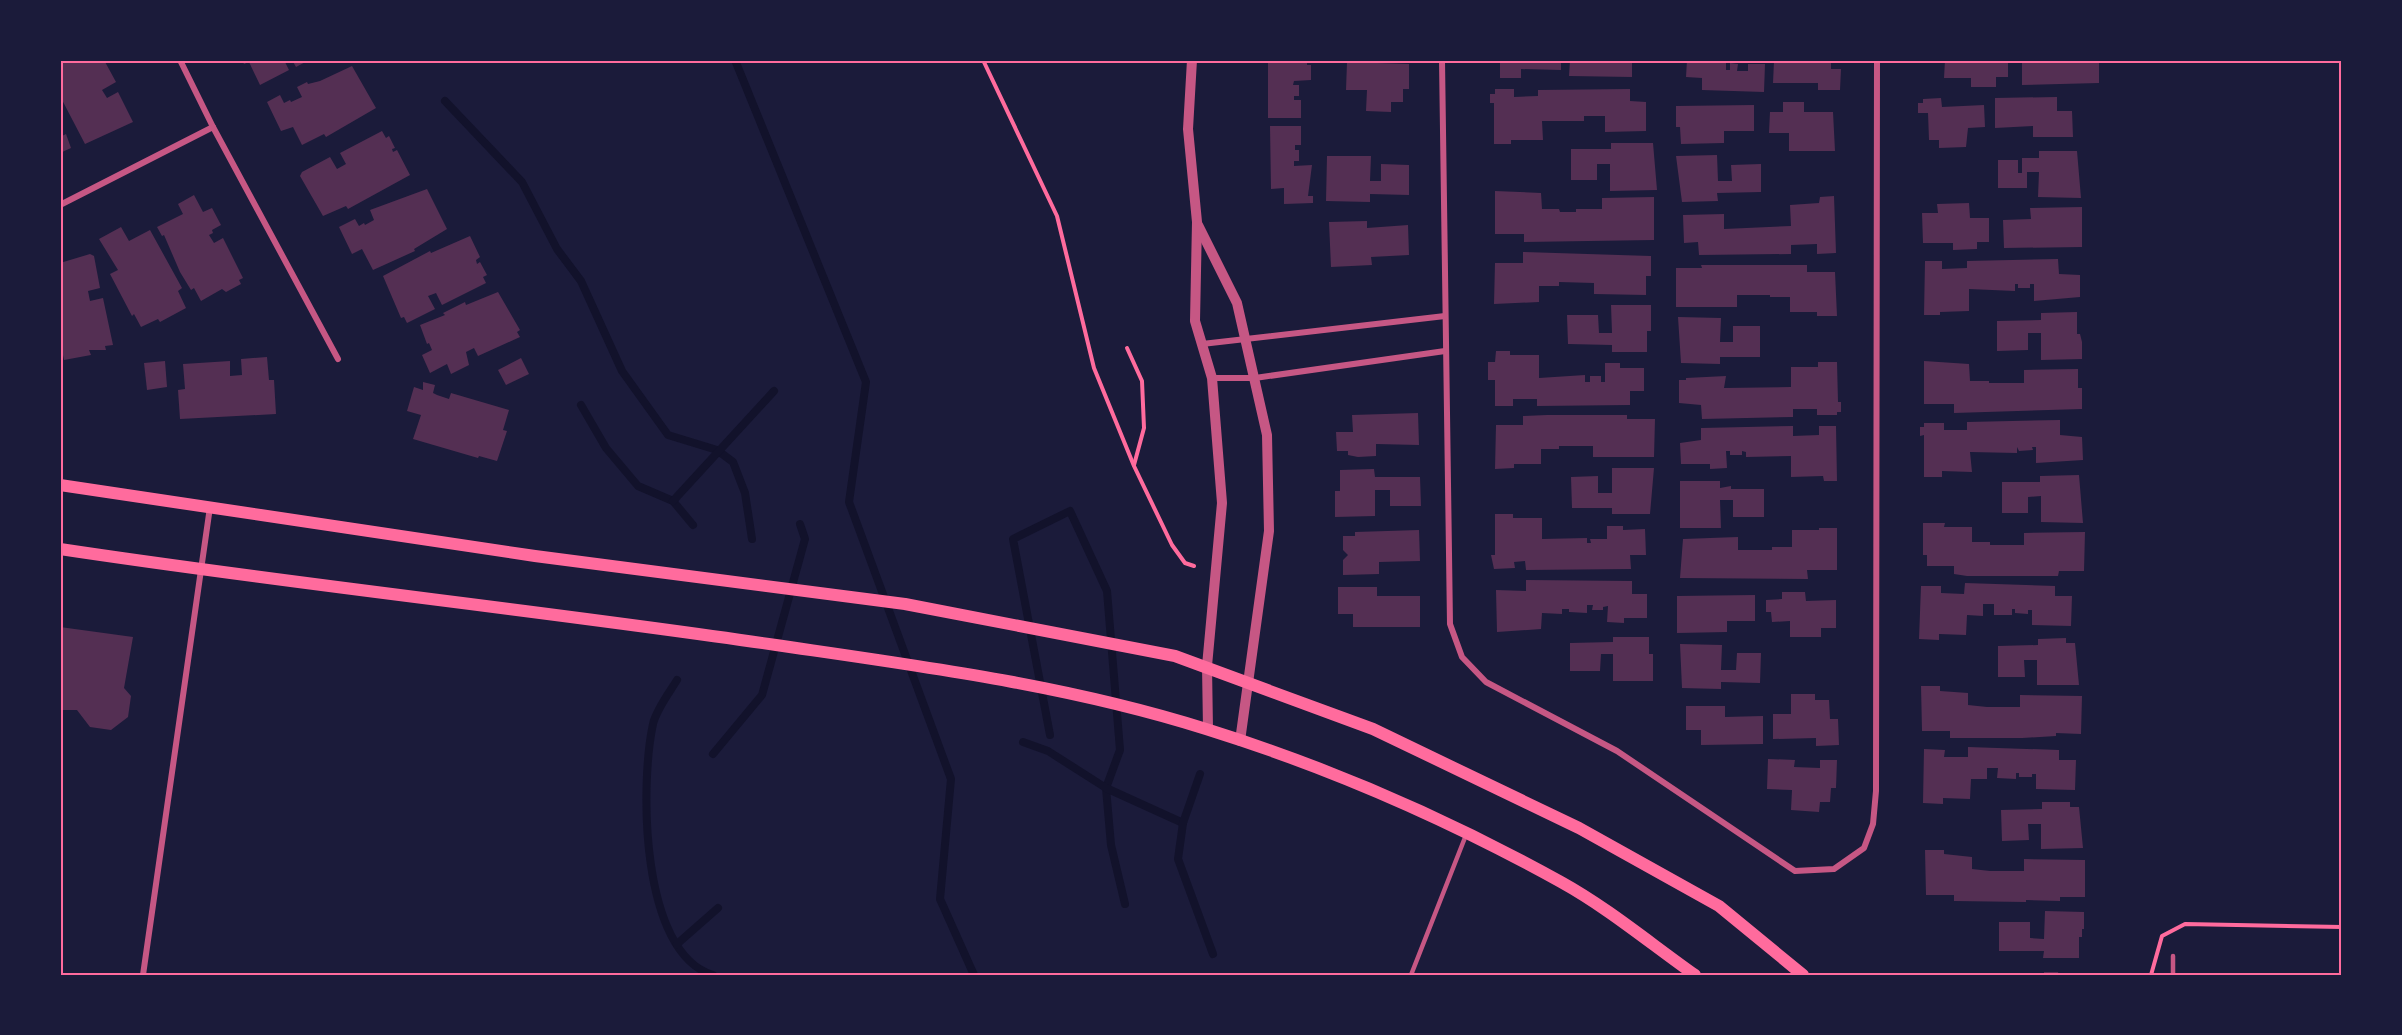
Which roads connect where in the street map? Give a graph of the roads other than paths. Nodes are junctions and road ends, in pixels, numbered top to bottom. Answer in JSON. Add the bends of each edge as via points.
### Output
{"nodes":[{"id":1,"x":180,"y":60,"type":"edge"},
{"id":2,"x":1192,"y":60,"type":"edge"},
{"id":3,"x":1442,"y":60,"type":"edge"},
{"id":4,"x":1877,"y":60,"type":"edge"},
{"id":5,"x":213,"y":127,"type":"junction"},
{"id":6,"x":60,"y":205,"type":"edge"},
{"id":7,"x":1197,"y":222,"type":"junction"},
{"id":8,"x":1445,"y":316,"type":"junction"},
{"id":9,"x":1247,"y":339,"type":"junction"},
{"id":10,"x":1202,"y":344,"type":"junction"},
{"id":11,"x":1445,"y":351,"type":"junction"},
{"id":12,"x":338,"y":359,"type":"dead end"},
{"id":13,"x":1212,"y":378,"type":"junction"},
{"id":14,"x":1255,"y":378,"type":"junction"},
{"id":15,"x":60,"y":485,"type":"edge"},
{"id":16,"x":210,"y":506,"type":"junction"},
{"id":17,"x":60,"y":549,"type":"edge"},
{"id":18,"x":202,"y":570,"type":"junction"},
{"id":19,"x":1206,"y":666,"type":"junction"},
{"id":20,"x":1248,"y":682,"type":"junction"},
{"id":21,"x":1208,"y":729,"type":"junction"},
{"id":22,"x":1240,"y":741,"type":"junction"},
{"id":23,"x":1467,"y":834,"type":"junction"},
{"id":24,"x":2173,"y":956,"type":"dead end"},
{"id":25,"x":143,"y":975,"type":"edge"},
{"id":26,"x":1411,"y":975,"type":"edge"},
{"id":27,"x":1695,"y":975,"type":"edge"},
{"id":28,"x":1803,"y":975,"type":"edge"},
{"id":29,"x":2173,"y":975,"type":"edge"}],
"edges":[{"from":1,"to":5,"type":"street"},
{"from":2,"to":7,"type":"street","via":[[1188,129]]},
{"from":3,"to":8,"type":"street"},
{"from":4,"to":11,"type":"street","via":[[1876,791],[1873,824],[1864,848],[1834,869],[1795,871],[1617,751],[1486,682],[1462,657],[1449,624]]},
{"from":5,"to":6,"type":"street"},
{"from":5,"to":12,"type":"street"},
{"from":7,"to":9,"type":"street","via":[[1237,303]]},
{"from":7,"to":10,"type":"street","via":[[1195,321]]},
{"from":8,"to":9,"type":"street"},
{"from":8,"to":11,"type":"street"},
{"from":9,"to":10,"type":"street"},
{"from":9,"to":14,"type":"street"},
{"from":10,"to":13,"type":"street"},
{"from":11,"to":14,"type":"street"},
{"from":13,"to":14,"type":"street"},
{"from":13,"to":19,"type":"street","via":[[1222,503]]},
{"from":14,"to":20,"type":"street","via":[[1267,435],[1269,531]]},
{"from":15,"to":16,"type":"main road"},
{"from":16,"to":18,"type":"street"},
{"from":16,"to":19,"type":"main road","via":[[535,556],[905,604],[1175,656]]},
{"from":17,"to":18,"type":"main road"},
{"from":18,"to":21,"type":"main road","via":[[645,626],[987,675]]},
{"from":18,"to":25,"type":"street"},
{"from":19,"to":20,"type":"main road"},
{"from":19,"to":21,"type":"street"},
{"from":20,"to":22,"type":"street"},
{"from":20,"to":28,"type":"main road","via":[[1373,729],[1579,828],[1719,906]]},
{"from":21,"to":22,"type":"main road"},
{"from":22,"to":23,"type":"main road","via":[[1325,770]]},
{"from":23,"to":26,"type":"lane"},
{"from":23,"to":27,"type":"main road","via":[[1565,884]]},
{"from":24,"to":29,"type":"lane"}]}
